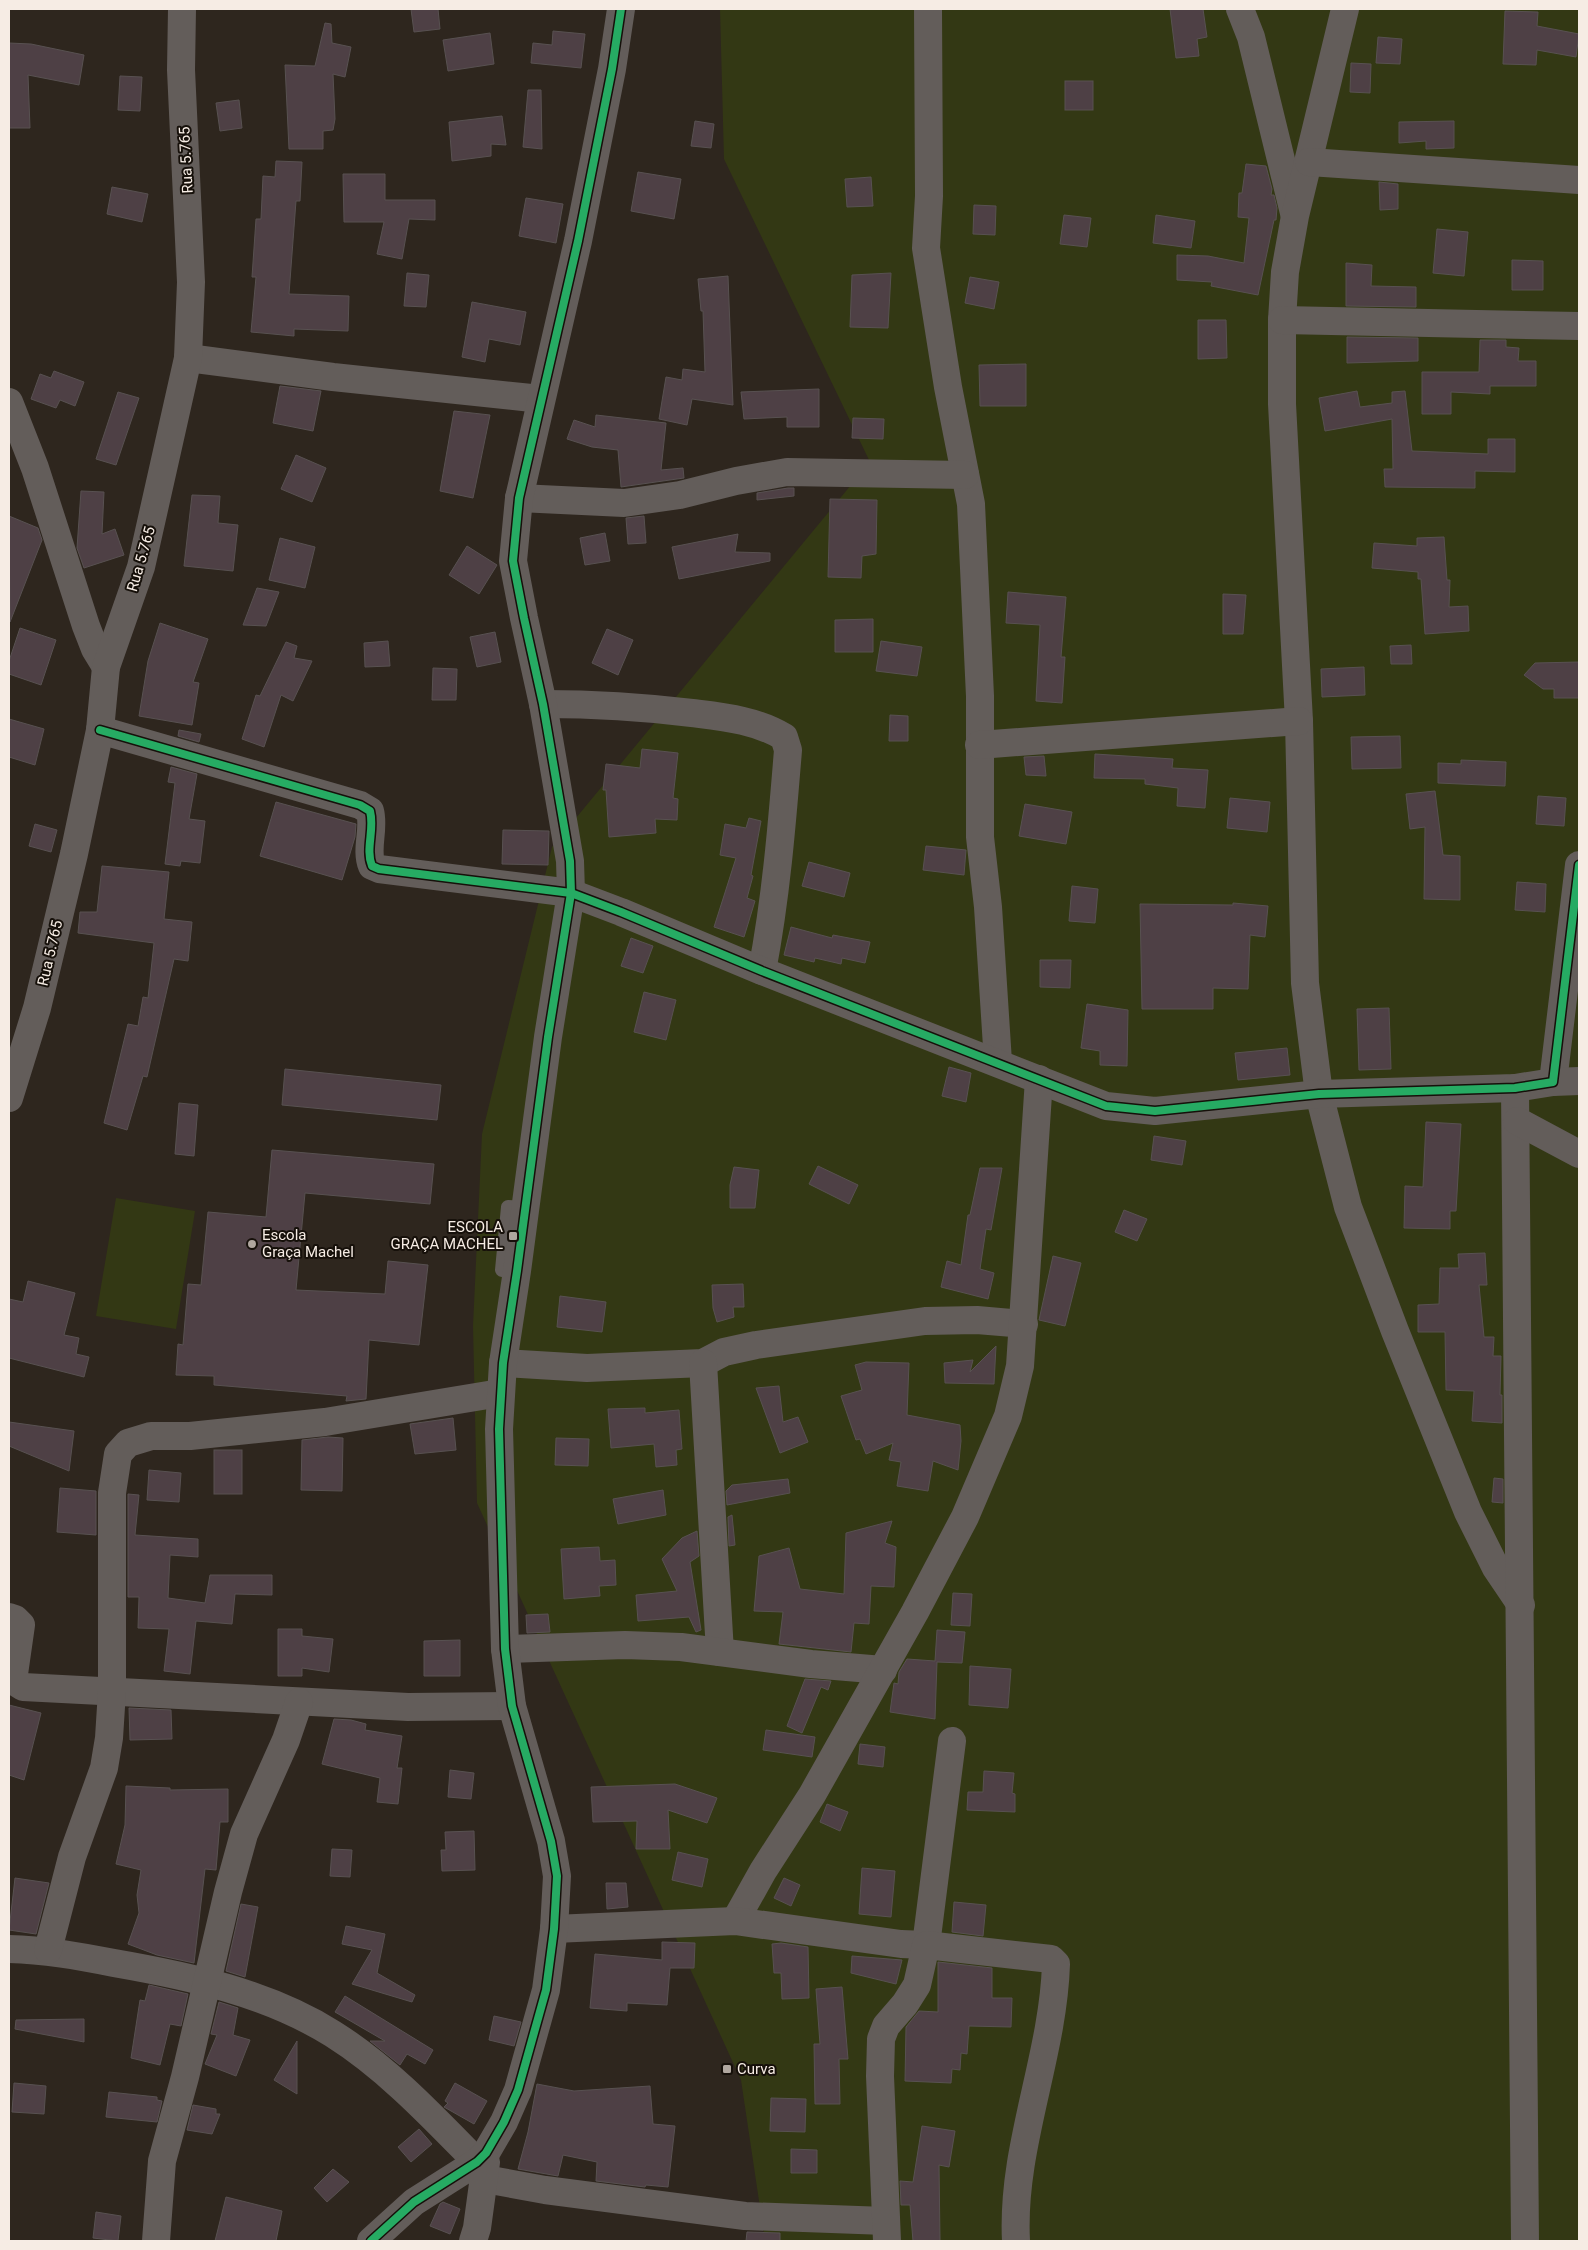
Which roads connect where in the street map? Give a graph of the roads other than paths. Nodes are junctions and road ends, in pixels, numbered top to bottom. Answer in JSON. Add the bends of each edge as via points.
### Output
{"nodes":[{"id":1,"x":182,"y":9,"type":"edge"},
{"id":2,"x":621,"y":9,"type":"edge"},
{"id":3,"x":928,"y":9,"type":"edge"},
{"id":4,"x":1240,"y":9,"type":"edge"},
{"id":5,"x":1345,"y":9,"type":"edge"},
{"id":6,"x":1309,"y":162,"type":"junction"},
{"id":7,"x":1579,"y":180,"type":"edge"},
{"id":8,"x":1295,"y":216,"type":"junction"},
{"id":9,"x":1282,"y":320,"type":"junction"},
{"id":10,"x":1579,"y":326,"type":"edge"},
{"id":11,"x":188,"y":358,"type":"junction"},
{"id":12,"x":541,"y":399,"type":"junction"},
{"id":13,"x":9,"y":402,"type":"edge"},
{"id":14,"x":965,"y":475,"type":"junction"},
{"id":15,"x":519,"y":498,"type":"junction"},
{"id":16,"x":106,"y":667,"type":"junction"},
{"id":17,"x":543,"y":704,"type":"junction"},
{"id":18,"x":1299,"y":721,"type":"junction"},
{"id":19,"x":100,"y":730,"type":"junction"},
{"id":20,"x":979,"y":745,"type":"junction"},
{"id":21,"x":1578,"y":881,"type":"edge"},
{"id":22,"x":571,"y":893,"type":"junction"},
{"id":23,"x":762,"y":971,"type":"junction"},
{"id":24,"x":998,"y":1062,"type":"junction"},
{"id":25,"x":1039,"y":1079,"type":"junction"},
{"id":26,"x":1579,"y":1081,"type":"edge"},
{"id":27,"x":1553,"y":1082,"type":"junction"},
{"id":28,"x":1515,"y":1088,"type":"junction"},
{"id":29,"x":1319,"y":1094,"type":"junction"},
{"id":30,"x":9,"y":1098,"type":"edge"},
{"id":31,"x":1517,"y":1122,"type":"junction"},
{"id":32,"x":1579,"y":1154,"type":"edge"},
{"id":33,"x":1024,"y":1324,"type":"junction"},
{"id":34,"x":502,"y":1363,"type":"junction"},
{"id":35,"x":703,"y":1363,"type":"junction"},
{"id":36,"x":500,"y":1393,"type":"junction"},
{"id":37,"x":1521,"y":1605,"type":"junction"},
{"id":38,"x":9,"y":1617,"type":"edge"},
{"id":39,"x":505,"y":1649,"type":"junction"},
{"id":40,"x":720,"y":1652,"type":"junction"},
{"id":41,"x":883,"y":1670,"type":"junction"},
{"id":42,"x":112,"y":1691,"type":"junction"},
{"id":43,"x":299,"y":1702,"type":"junction"},
{"id":44,"x":512,"y":1706,"type":"junction"},
{"id":45,"x":952,"y":1741,"type":"dead end"},
{"id":46,"x":735,"y":1921,"type":"junction"},
{"id":47,"x":554,"y":1929,"type":"junction"},
{"id":48,"x":926,"y":1945,"type":"junction"},
{"id":49,"x":9,"y":1949,"type":"edge"},
{"id":50,"x":48,"y":1950,"type":"junction"},
{"id":51,"x":208,"y":1983,"type":"junction"},
{"id":52,"x":483,"y":2165,"type":"junction"},
{"id":53,"x":887,"y":2231,"type":"edge"},
{"id":54,"x":156,"y":2241,"type":"edge"},
{"id":55,"x":371,"y":2241,"type":"edge"},
{"id":56,"x":473,"y":2241,"type":"edge"},
{"id":57,"x":1016,"y":2241,"type":"edge"},
{"id":58,"x":1525,"y":2241,"type":"edge"}],
"edges":[{"from":1,"to":11,"type":"street","name":"Rua 5.765","via":[[181,70],[191,282]]},
{"from":2,"to":12,"type":"street","via":[[580,232]]},
{"from":3,"to":14,"type":"street","via":[[929,196],[926,248]]},
{"from":4,"to":8,"type":"street","via":[[1252,37]]},
{"from":5,"to":6,"type":"street"},
{"from":6,"to":7,"type":"street"},
{"from":6,"to":8,"type":"street"},
{"from":8,"to":9,"type":"street","via":[[1285,272]]},
{"from":9,"to":10,"type":"street"},
{"from":9,"to":18,"type":"street","via":[[1282,413]]},
{"from":11,"to":12,"type":"street"},
{"from":11,"to":16,"type":"street","name":"Rua 5.765","via":[[141,567]]},
{"from":12,"to":15,"type":"street"},
{"from":13,"to":16,"type":"street","via":[[35,468],[86,626]]},
{"from":14,"to":15,"type":"street","via":[[787,472],[624,503]]},
{"from":14,"to":20,"type":"street","via":[[974,541]]},
{"from":15,"to":17,"type":"street","via":[[513,561]]},
{"from":16,"to":19,"type":"street","name":"Rua 5.765"},
{"from":17,"to":22,"type":"street","via":[[570,861]]},
{"from":17,"to":23,"type":"street","via":[[658,709],[722,717],[766,726],[784,737],[788,750],[781,844]]},
{"from":18,"to":20,"type":"street"},
{"from":18,"to":29,"type":"street","via":[[1305,983]]},
{"from":19,"to":22,"type":"street","via":[[360,805],[370,812],[373,821],[369,859],[372,866],[379,869]]},
{"from":19,"to":30,"type":"street","name":"Rua 5.765","via":[[37,1008]]},
{"from":20,"to":24,"type":"street","via":[[980,837]]},
{"from":21,"to":27,"type":"street"},
{"from":22,"to":23,"type":"street"},
{"from":22,"to":34,"type":"street"},
{"from":23,"to":24,"type":"street"},
{"from":24,"to":25,"type":"street"},
{"from":25,"to":29,"type":"street","via":[[1106,1106],[1155,1111]]},
{"from":25,"to":33,"type":"street"},
{"from":26,"to":27,"type":"street"},
{"from":27,"to":28,"type":"street"},
{"from":28,"to":29,"type":"street"},
{"from":28,"to":31,"type":"street"},
{"from":29,"to":37,"type":"street","via":[[1348,1207],[1395,1331],[1468,1512],[1496,1568]]},
{"from":31,"to":32,"type":"street"},
{"from":31,"to":37,"type":"street"},
{"from":33,"to":35,"type":"street","via":[[977,1320],[925,1321],[756,1345],[724,1352]]},
{"from":33,"to":41,"type":"street","via":[[1020,1366],[1008,1416],[965,1517]]},
{"from":34,"to":35,"type":"street","via":[[587,1368]]},
{"from":34,"to":36,"type":"street"},
{"from":35,"to":40,"type":"street"},
{"from":36,"to":39,"type":"street","via":[[499,1485]]},
{"from":36,"to":42,"type":"street","via":[[325,1422],[190,1436],[151,1436],[128,1443],[118,1454],[112,1492]]},
{"from":37,"to":58,"type":"street"},
{"from":38,"to":42,"type":"street","via":[[21,1624],[15,1682],[23,1687]]},
{"from":39,"to":40,"type":"street","via":[[625,1645]]},
{"from":39,"to":44,"type":"street"},
{"from":40,"to":41,"type":"street"},
{"from":41,"to":46,"type":"street"},
{"from":42,"to":43,"type":"street"},
{"from":42,"to":50,"type":"street","via":[[104,1768],[72,1857]]},
{"from":43,"to":44,"type":"street","via":[[408,1707]]},
{"from":43,"to":51,"type":"street","via":[[286,1740],[244,1834]]},
{"from":44,"to":47,"type":"street","via":[[551,1841],[557,1876]]},
{"from":45,"to":48,"type":"street"},
{"from":46,"to":47,"type":"street"},
{"from":46,"to":48,"type":"street"},
{"from":47,"to":52,"type":"street","via":[[546,1990],[518,2090]]},
{"from":48,"to":53,"type":"street","via":[[917,1984],[886,2026],[881,2040]]},
{"from":48,"to":57,"type":"street","via":[[1051,1959],[1056,1964],[1048,2034],[1021,2158]]},
{"from":49,"to":50,"type":"street"},
{"from":50,"to":51,"type":"street","via":[[168,1972]]},
{"from":51,"to":52,"type":"street","via":[[276,2004],[332,2033],[371,2060]]},
{"from":51,"to":54,"type":"street","via":[[162,2161]]},
{"from":52,"to":53,"type":"street","via":[[545,2190]]},
{"from":52,"to":55,"type":"street","via":[[414,2202]]},
{"from":52,"to":56,"type":"street","via":[[478,2228]]}]}
